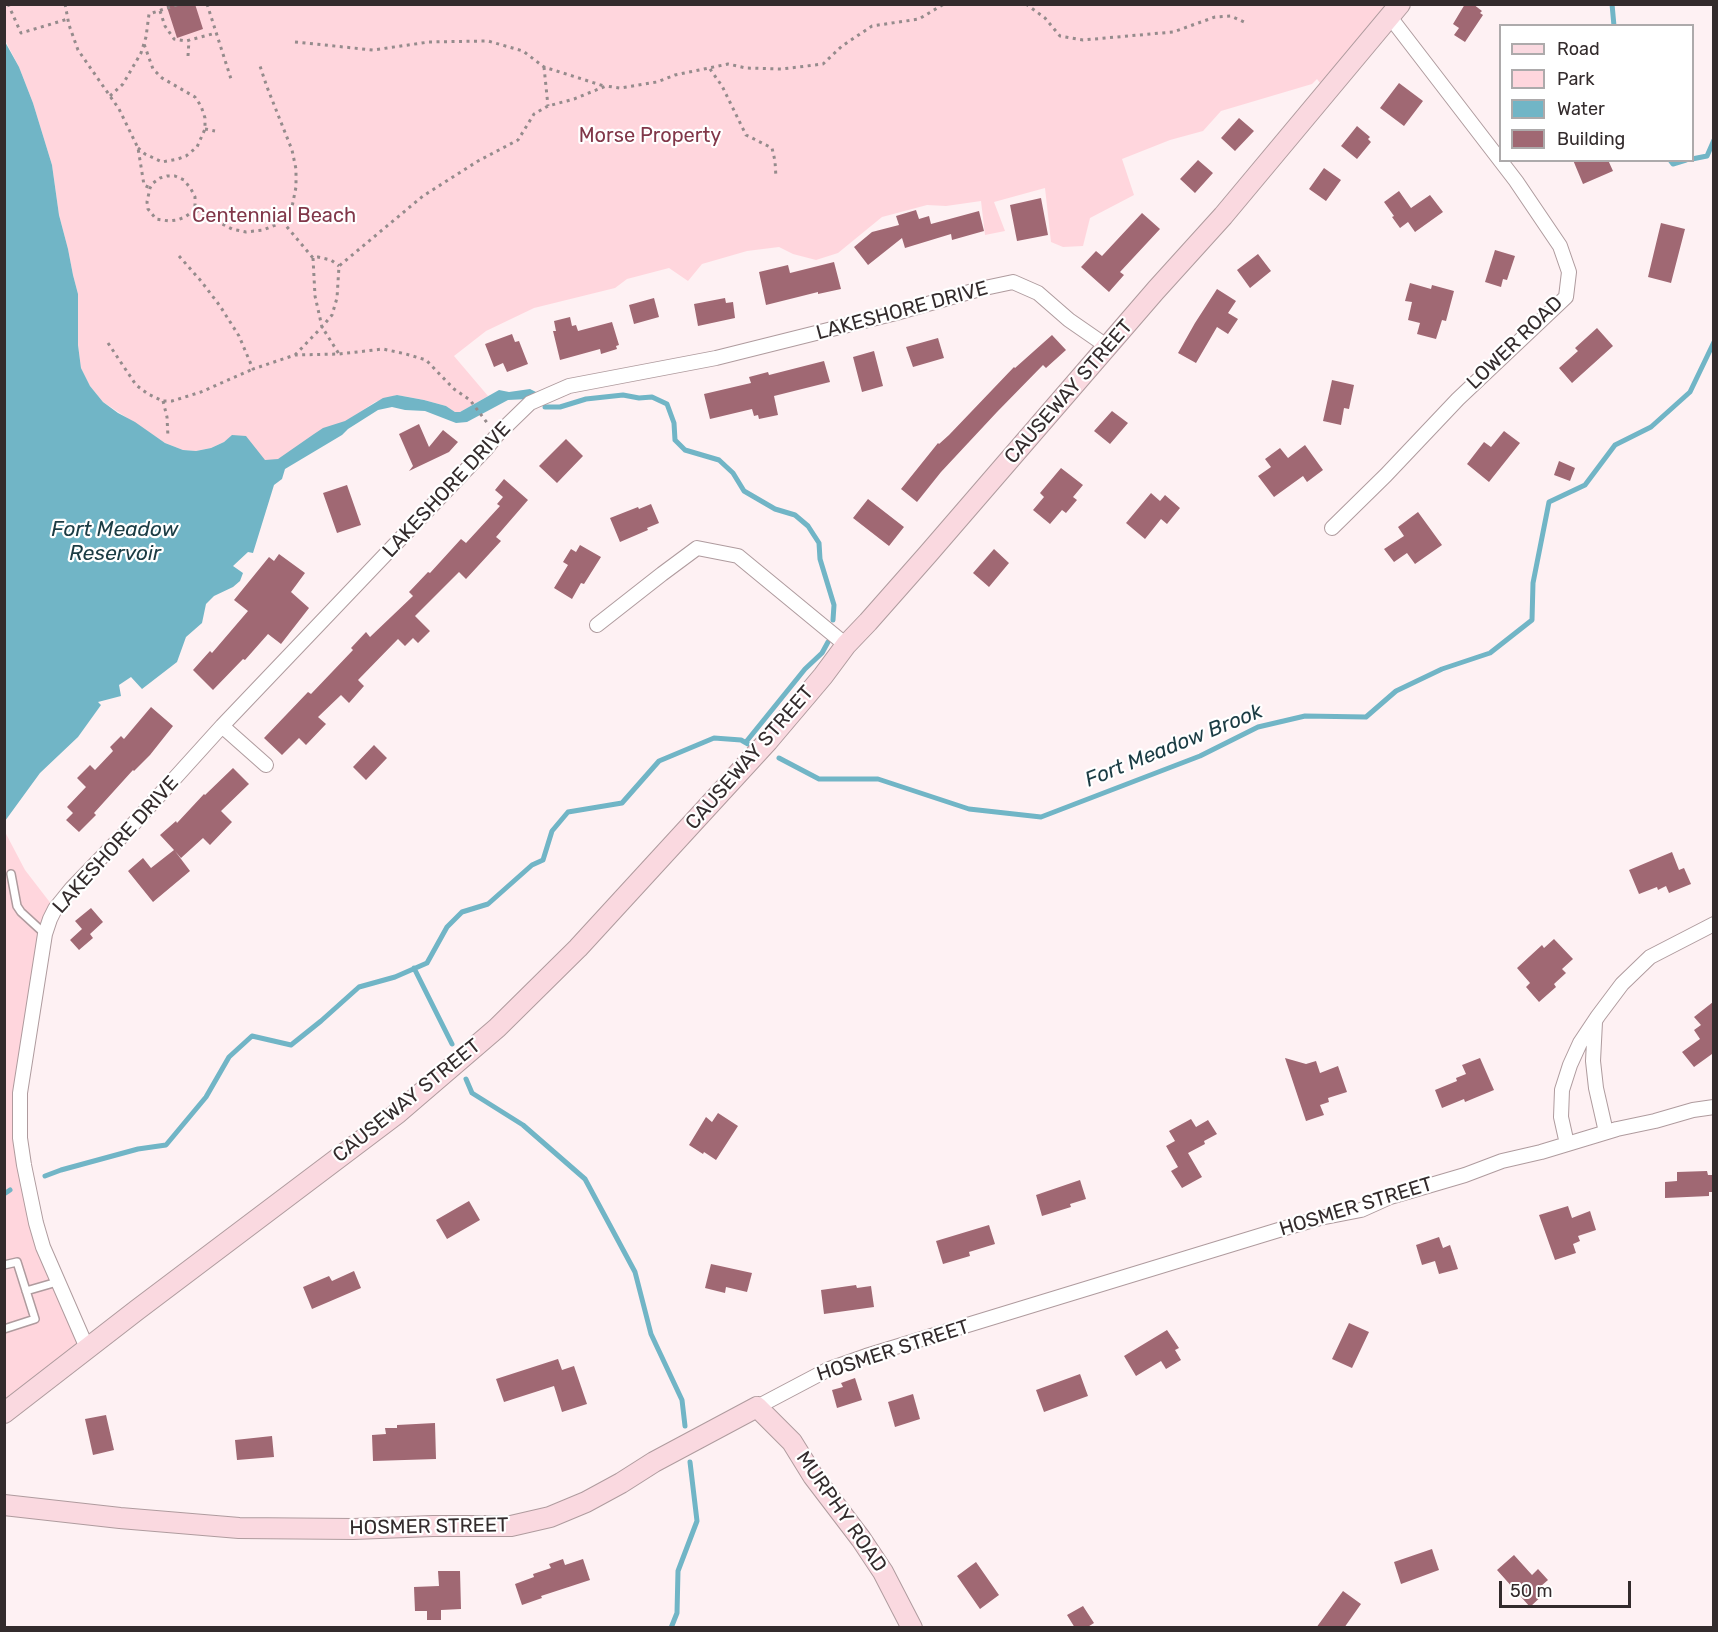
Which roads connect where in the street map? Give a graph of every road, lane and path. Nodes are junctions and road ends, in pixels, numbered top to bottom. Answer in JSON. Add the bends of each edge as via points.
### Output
{"nodes":[{"id":1,"x":8,"y":4,"type":"edge"},
{"id":2,"x":65,"y":4,"type":"edge"},
{"id":3,"x":180,"y":4,"type":"edge"},
{"id":4,"x":207,"y":4,"type":"edge"},
{"id":5,"x":944,"y":4,"type":"edge"},
{"id":6,"x":1026,"y":4,"type":"edge"},
{"id":7,"x":160,"y":11,"type":"junction"},
{"id":8,"x":1395,"y":11,"type":"edge"},
{"id":9,"x":68,"y":20,"type":"junction"},
{"id":10,"x":1246,"y":23,"type":"dead end"},
{"id":11,"x":216,"y":33,"type":"junction"},
{"id":12,"x":189,"y":40,"type":"junction"},
{"id":13,"x":296,"y":42,"type":"dead end"},
{"id":14,"x":144,"y":44,"type":"junction"},
{"id":15,"x":188,"y":56,"type":"dead end"},
{"id":16,"x":259,"y":63,"type":"dead end"},
{"id":17,"x":544,"y":67,"type":"junction"},
{"id":18,"x":710,"y":69,"type":"junction"},
{"id":19,"x":231,"y":79,"type":"dead end"},
{"id":20,"x":606,"y":86,"type":"junction"},
{"id":21,"x":110,"y":96,"type":"junction"},
{"id":22,"x":548,"y":106,"type":"junction"},
{"id":23,"x":205,"y":129,"type":"junction"},
{"id":24,"x":214,"y":131,"type":"dead end"},
{"id":25,"x":138,"y":148,"type":"junction"},
{"id":26,"x":1499,"y":157,"type":"edge"},
{"id":27,"x":1502,"y":162,"type":"edge"},
{"id":28,"x":776,"y":178,"type":"dead end"},
{"id":29,"x":150,"y":188,"type":"junction"},
{"id":30,"x":195,"y":210,"type":"junction"},
{"id":31,"x":282,"y":221,"type":"junction"},
{"id":32,"x":179,"y":256,"type":"dead end"},
{"id":33,"x":313,"y":258,"type":"junction"},
{"id":34,"x":339,"y":266,"type":"junction"},
{"id":35,"x":322,"y":327,"type":"junction"},
{"id":36,"x":108,"y":343,"type":"dead end"},
{"id":37,"x":1108,"y":347,"type":"junction"},
{"id":38,"x":339,"y":354,"type":"junction"},
{"id":39,"x":295,"y":355,"type":"junction"},
{"id":40,"x":253,"y":369,"type":"junction"},
{"id":41,"x":163,"y":401,"type":"junction"},
{"id":42,"x":483,"y":417,"type":"dead end"},
{"id":43,"x":168,"y":437,"type":"dead end"},
{"id":44,"x":1332,"y":528,"type":"dead end"},
{"id":45,"x":597,"y":626,"type":"dead end"},
{"id":46,"x":846,"y":645,"type":"junction"},
{"id":47,"x":222,"y":726,"type":"junction"},
{"id":48,"x":266,"y":765,"type":"dead end"},
{"id":49,"x":11,"y":874,"type":"dead end"},
{"id":50,"x":1713,"y":924,"type":"edge"},
{"id":51,"x":45,"y":934,"type":"junction"},
{"id":52,"x":1595,"y":1022,"type":"junction"},
{"id":53,"x":1713,"y":1107,"type":"edge"},
{"id":54,"x":1606,"y":1132,"type":"junction"},
{"id":55,"x":1567,"y":1144,"type":"junction"},
{"id":56,"x":4,"y":1266,"type":"edge"},
{"id":57,"x":57,"y":1282,"type":"junction"},
{"id":58,"x":26,"y":1291,"type":"junction"},
{"id":59,"x":4,"y":1329,"type":"edge"},
{"id":60,"x":87,"y":1348,"type":"junction"},
{"id":61,"x":757,"y":1407,"type":"junction"},
{"id":62,"x":4,"y":1413,"type":"edge"},
{"id":63,"x":4,"y":1505,"type":"edge"},
{"id":64,"x":912,"y":1628,"type":"edge"}],
"edges":[{"from":1,"to":9,"type":"path","via":[[21,33]]},
{"from":2,"to":9,"type":"path"},
{"from":3,"to":7,"type":"path"},
{"from":4,"to":11,"type":"path"},
{"from":5,"to":18,"type":"path","via":[[919,19],[872,26],[823,64],[782,69],[728,64]]},
{"from":6,"to":10,"type":"path","via":[[1046,18],[1060,36],[1083,40],[1173,32],[1215,17],[1232,16]]},
{"from":7,"to":12,"type":"path","via":[[174,39]]},
{"from":7,"to":14,"type":"path","via":[[149,14]]},
{"from":8,"to":26,"type":"street","name":"LOWER ROAD"},
{"from":8,"to":37,"type":"street","name":"CAUSEWAY STREET"},
{"from":9,"to":21,"type":"path","via":[[78,50]]},
{"from":11,"to":12,"type":"path"},
{"from":11,"to":19,"type":"path"},
{"from":12,"to":15,"type":"path"},
{"from":13,"to":17,"type":"path","via":[[373,50],[429,42],[488,41],[523,51]]},
{"from":14,"to":21,"type":"path","via":[[123,84]]},
{"from":14,"to":23,"type":"path","via":[[153,69],[195,97],[205,118]]},
{"from":16,"to":31,"type":"path","via":[[296,169],[292,207]]},
{"from":17,"to":20,"type":"path"},
{"from":17,"to":22,"type":"path"},
{"from":18,"to":20,"type":"path","via":[[657,82],[620,88]]},
{"from":18,"to":28,"type":"path","via":[[746,135],[772,148]]},
{"from":20,"to":22,"type":"path"},
{"from":21,"to":25,"type":"path"},
{"from":22,"to":34,"type":"path","via":[[534,114],[518,140],[478,160],[423,196]]},
{"from":23,"to":24,"type":"path"},
{"from":23,"to":25,"type":"path","via":[[197,147],[178,159],[162,162]]},
{"from":25,"to":29,"type":"path","via":[[144,185]]},
{"from":27,"to":44,"type":"street","name":"LOWER ROAD","via":[[1560,246],[1569,272],[1566,297],[1458,399]]},
{"from":29,"to":30,"type":"path","via":[[167,176],[184,180],[195,197]]},
{"from":29,"to":30,"type":"path","via":[[148,209],[156,219],[177,220]]},
{"from":30,"to":31,"type":"path","via":[[246,232],[263,230]]},
{"from":31,"to":33,"type":"path"},
{"from":32,"to":40,"type":"path","via":[[220,306]]},
{"from":33,"to":34,"type":"path","via":[[331,260]]},
{"from":33,"to":35,"type":"path"},
{"from":34,"to":35,"type":"path","via":[[337,298],[332,315]]},
{"from":35,"to":38,"type":"path"},
{"from":35,"to":39,"type":"path"},
{"from":36,"to":41,"type":"path","via":[[136,385]]},
{"from":37,"to":46,"type":"street","name":"CAUSEWAY STREET"},
{"from":37,"to":47,"type":"street","name":"LAKESHORE DRIVE","via":[[1038,293],[1013,282],[716,358],[569,386],[530,403],[496,435]]},
{"from":38,"to":39,"type":"path"},
{"from":38,"to":42,"type":"path","via":[[384,349],[426,360]]},
{"from":39,"to":40,"type":"path"},
{"from":40,"to":41,"type":"path","via":[[201,392]]},
{"from":41,"to":43,"type":"path"},
{"from":45,"to":46,"type":"street","via":[[698,548],[738,556]]},
{"from":46,"to":60,"type":"street","name":"CAUSEWAY STREET","via":[[754,757],[578,948],[496,1028],[398,1113]]},
{"from":47,"to":48,"type":"street"},
{"from":47,"to":51,"type":"street","name":"LAKESHORE DRIVE","via":[[72,888],[55,909]]},
{"from":49,"to":51,"type":"lane","via":[[17,906]]},
{"from":50,"to":52,"type":"street","via":[[1650,957],[1622,984]]},
{"from":51,"to":57,"type":"street","name":"LAKESHORE DRIVE","via":[[20,1093],[20,1116],[24,1165],[36,1223]]},
{"from":52,"to":54,"type":"street","via":[[1593,1060]]},
{"from":52,"to":55,"type":"street","via":[[1580,1043],[1562,1090],[1561,1117]]},
{"from":53,"to":54,"type":"street","name":"HOSMER STREET"},
{"from":54,"to":55,"type":"street","name":"HOSMER STREET"},
{"from":55,"to":61,"type":"street","name":"HOSMER STREET","via":[[1389,1197],[1361,1210],[1282,1229],[866,1356],[829,1369]]},
{"from":56,"to":58,"type":"lane","via":[[17,1262]]},
{"from":57,"to":58,"type":"lane"},
{"from":57,"to":60,"type":"street","name":"LAKESHORE DRIVE"},
{"from":58,"to":59,"type":"lane","via":[[35,1319]]},
{"from":60,"to":62,"type":"street","name":"CAUSEWAY STREET"},
{"from":61,"to":63,"type":"street","name":"HOSMER STREET","via":[[586,1502],[550,1517],[511,1526],[239,1528]]},
{"from":61,"to":64,"type":"street","name":"MURPHY ROAD","via":[[792,1442],[866,1547]]}]}
